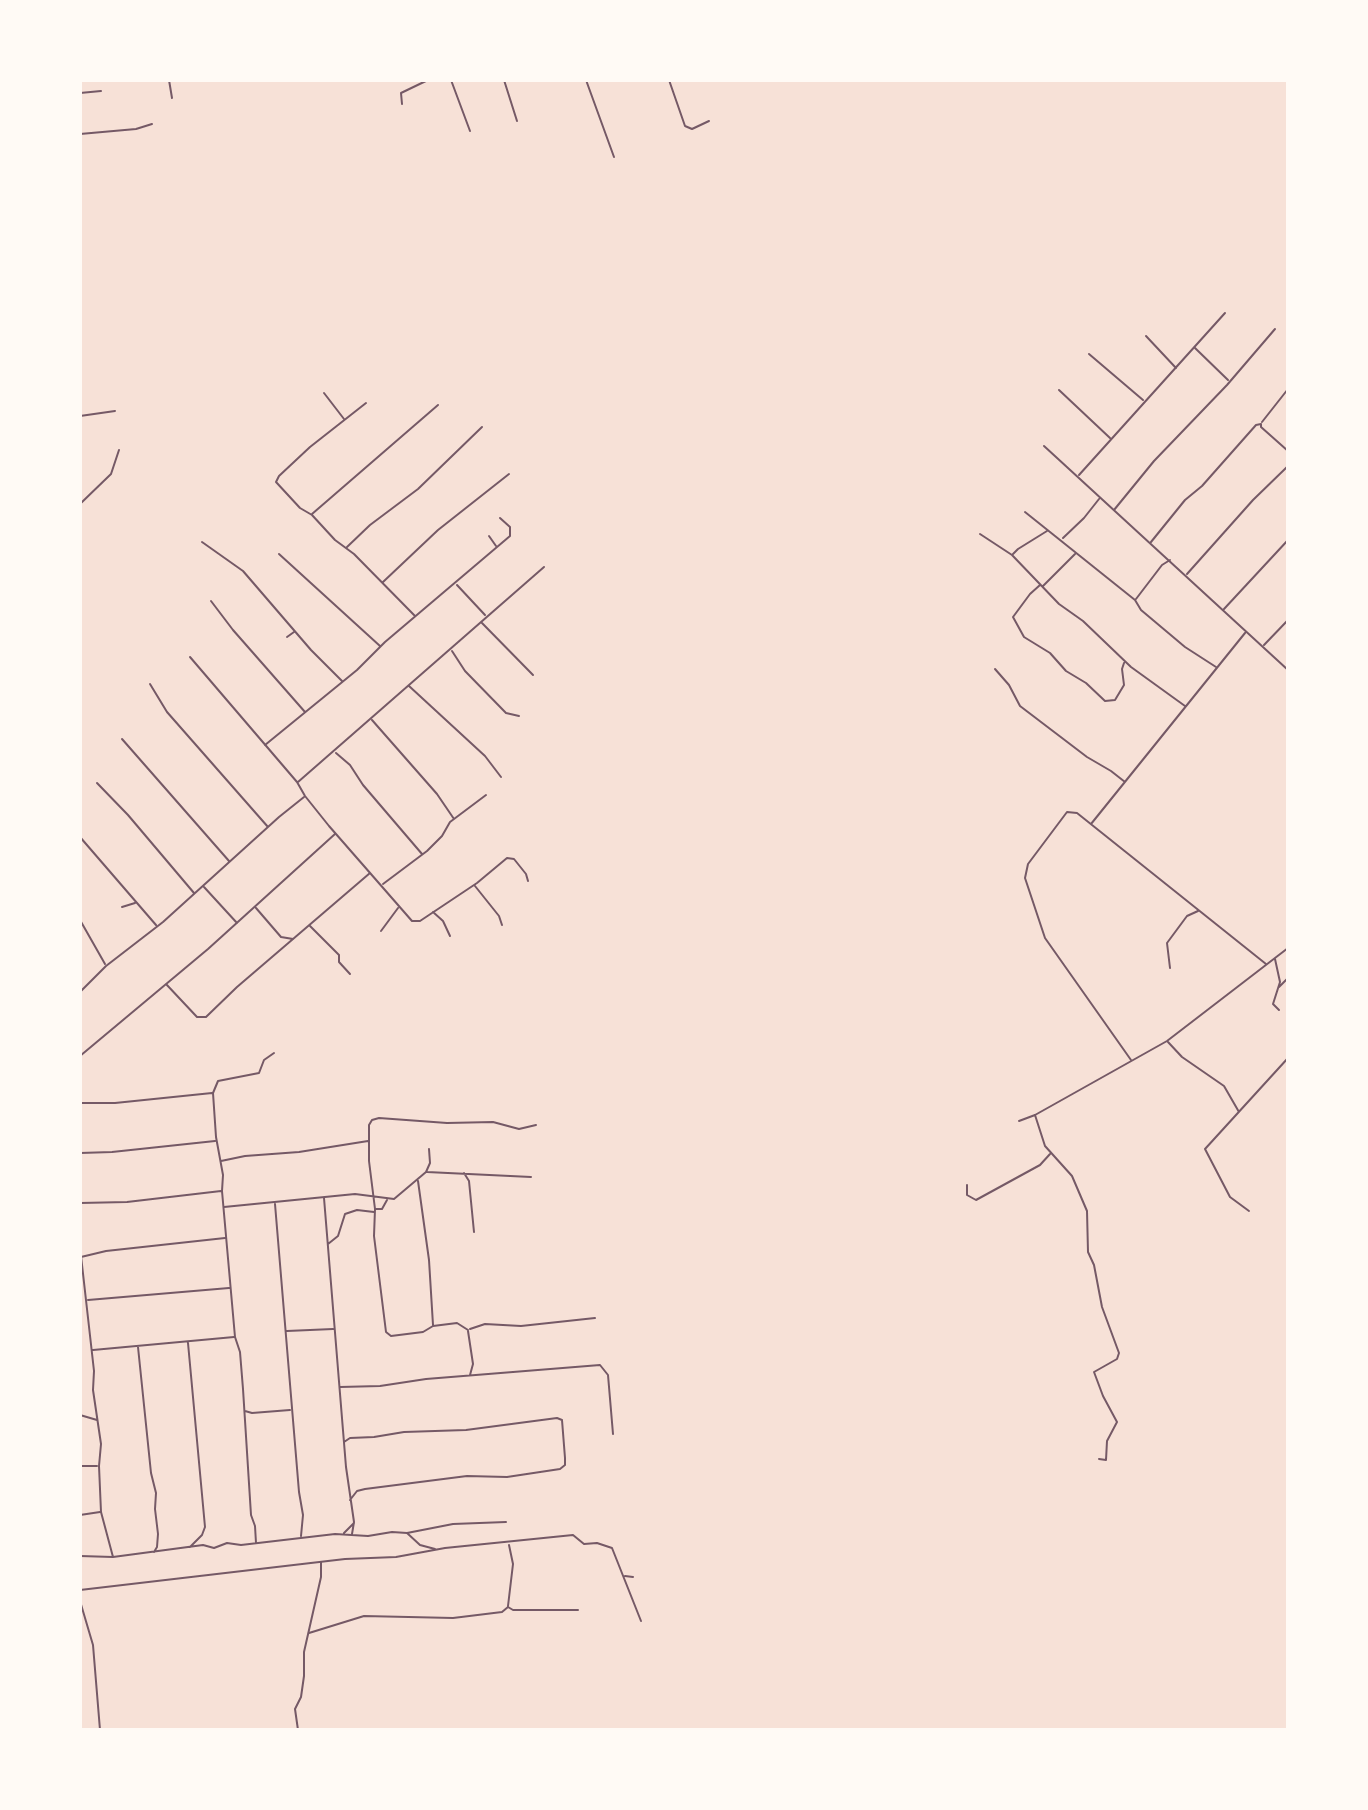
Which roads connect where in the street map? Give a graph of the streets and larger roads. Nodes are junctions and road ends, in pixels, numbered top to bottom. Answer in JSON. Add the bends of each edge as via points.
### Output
{"nodes":[{"id":1,"x":169,"y":80,"type":"edge"},
{"id":2,"x":428,"y":80,"type":"edge"},
{"id":3,"x":451,"y":80,"type":"edge"},
{"id":4,"x":504,"y":80,"type":"edge"},
{"id":5,"x":586,"y":80,"type":"edge"},
{"id":6,"x":669,"y":80,"type":"edge"},
{"id":7,"x":416,"y":82,"type":"edge"},
{"id":8,"x":101,"y":91,"type":"dead end"},
{"id":9,"x":80,"y":93,"type":"edge"},
{"id":10,"x":172,"y":98,"type":"dead end"},
{"id":11,"x":402,"y":104,"type":"dead end"},
{"id":12,"x":517,"y":121,"type":"dead end"},
{"id":13,"x":709,"y":121,"type":"dead end"},
{"id":14,"x":152,"y":124,"type":"dead end"},
{"id":15,"x":470,"y":131,"type":"dead end"},
{"id":16,"x":80,"y":134,"type":"edge"},
{"id":17,"x":614,"y":157,"type":"dead end"},
{"id":18,"x":1225,"y":313,"type":"dead end"},
{"id":19,"x":1275,"y":329,"type":"dead end"},
{"id":20,"x":1146,"y":336,"type":"dead end"},
{"id":21,"x":1194,"y":347,"type":"junction"},
{"id":22,"x":1089,"y":354,"type":"dead end"},
{"id":23,"x":1176,"y":369,"type":"junction"},
{"id":24,"x":1229,"y":381,"type":"junction"},
{"id":25,"x":1288,"y":389,"type":"edge"},
{"id":26,"x":1059,"y":390,"type":"dead end"},
{"id":27,"x":324,"y":393,"type":"dead end"},
{"id":28,"x":1144,"y":401,"type":"junction"},
{"id":29,"x":366,"y":403,"type":"dead end"},
{"id":30,"x":438,"y":405,"type":"dead end"},
{"id":31,"x":115,"y":411,"type":"dead end"},
{"id":32,"x":80,"y":416,"type":"edge"},
{"id":33,"x":345,"y":419,"type":"junction"},
{"id":34,"x":1261,"y":424,"type":"junction"},
{"id":35,"x":482,"y":427,"type":"dead end"},
{"id":36,"x":1110,"y":438,"type":"junction"},
{"id":37,"x":1044,"y":446,"type":"dead end"},
{"id":38,"x":119,"y":450,"type":"dead end"},
{"id":39,"x":1288,"y":451,"type":"edge"},
{"id":40,"x":1288,"y":466,"type":"edge"},
{"id":41,"x":509,"y":474,"type":"dead end"},
{"id":42,"x":1078,"y":476,"type":"junction"},
{"id":43,"x":1100,"y":498,"type":"junction"},
{"id":44,"x":80,"y":504,"type":"edge"},
{"id":45,"x":1114,"y":510,"type":"junction"},
{"id":46,"x":1025,"y":512,"type":"dead end"},
{"id":47,"x":312,"y":515,"type":"junction"},
{"id":48,"x":500,"y":518,"type":"dead end"},
{"id":49,"x":1048,"y":531,"type":"junction"},
{"id":50,"x":980,"y":534,"type":"dead end"},
{"id":51,"x":489,"y":536,"type":"dead end"},
{"id":52,"x":1062,"y":539,"type":"junction"},
{"id":53,"x":1288,"y":540,"type":"edge"},
{"id":54,"x":202,"y":542,"type":"dead end"},
{"id":55,"x":1151,"y":543,"type":"junction"},
{"id":56,"x":497,"y":547,"type":"junction"},
{"id":57,"x":346,"y":548,"type":"junction"},
{"id":58,"x":1076,"y":553,"type":"junction"},
{"id":59,"x":279,"y":554,"type":"dead end"},
{"id":60,"x":1012,"y":555,"type":"junction"},
{"id":61,"x":1170,"y":560,"type":"junction"},
{"id":62,"x":544,"y":567,"type":"dead end"},
{"id":63,"x":1186,"y":575,"type":"junction"},
{"id":64,"x":381,"y":584,"type":"junction"},
{"id":65,"x":456,"y":584,"type":"junction"},
{"id":66,"x":1041,"y":586,"type":"junction"},
{"id":67,"x":1135,"y":600,"type":"junction"},
{"id":68,"x":211,"y":601,"type":"dead end"},
{"id":69,"x":1223,"y":610,"type":"junction"},
{"id":70,"x":485,"y":616,"type":"junction"},
{"id":71,"x":416,"y":617,"type":"junction"},
{"id":72,"x":1288,"y":620,"type":"edge"},
{"id":73,"x":480,"y":621,"type":"junction"},
{"id":74,"x":294,"y":631,"type":"junction"},
{"id":75,"x":1246,"y":632,"type":"junction"},
{"id":76,"x":287,"y":637,"type":"dead end"},
{"id":77,"x":1263,"y":645,"type":"junction"},
{"id":78,"x":380,"y":647,"type":"junction"},
{"id":79,"x":452,"y":650,"type":"junction"},
{"id":80,"x":190,"y":657,"type":"dead end"},
{"id":81,"x":1125,"y":662,"type":"junction"},
{"id":82,"x":1216,"y":667,"type":"junction"},
{"id":83,"x":995,"y":669,"type":"dead end"},
{"id":84,"x":1288,"y":670,"type":"edge"},
{"id":85,"x":533,"y":675,"type":"dead end"},
{"id":86,"x":342,"y":681,"type":"junction"},
{"id":87,"x":150,"y":684,"type":"dead end"},
{"id":88,"x":408,"y":685,"type":"junction"},
{"id":89,"x":1185,"y":706,"type":"junction"},
{"id":90,"x":305,"y":712,"type":"junction"},
{"id":91,"x":519,"y":716,"type":"dead end"},
{"id":92,"x":371,"y":720,"type":"junction"},
{"id":93,"x":122,"y":739,"type":"dead end"},
{"id":94,"x":264,"y":746,"type":"junction"},
{"id":95,"x":335,"y":752,"type":"junction"},
{"id":96,"x":501,"y":777,"type":"dead end"},
{"id":97,"x":297,"y":782,"type":"junction"},
{"id":98,"x":1126,"y":782,"type":"junction"},
{"id":99,"x":97,"y":783,"type":"dead end"},
{"id":100,"x":486,"y":795,"type":"dead end"},
{"id":101,"x":305,"y":796,"type":"junction"},
{"id":102,"x":454,"y":819,"type":"junction"},
{"id":103,"x":1090,"y":825,"type":"junction"},
{"id":104,"x":268,"y":827,"type":"junction"},
{"id":105,"x":336,"y":833,"type":"junction"},
{"id":106,"x":80,"y":837,"type":"edge"},
{"id":107,"x":422,"y":854,"type":"junction"},
{"id":108,"x":229,"y":861,"type":"junction"},
{"id":109,"x":371,"y":872,"type":"junction"},
{"id":110,"x":528,"y":881,"type":"dead end"},
{"id":111,"x":474,"y":885,"type":"junction"},
{"id":112,"x":203,"y":886,"type":"junction"},
{"id":113,"x":382,"y":886,"type":"junction"},
{"id":114,"x":195,"y":893,"type":"junction"},
{"id":115,"x":136,"y":902,"type":"junction"},
{"id":116,"x":122,"y":907,"type":"dead end"},
{"id":117,"x":255,"y":907,"type":"junction"},
{"id":118,"x":398,"y":908,"type":"junction"},
{"id":119,"x":1199,"y":911,"type":"junction"},
{"id":120,"x":432,"y":912,"type":"junction"},
{"id":121,"x":80,"y":920,"type":"edge"},
{"id":122,"x":237,"y":923,"type":"junction"},
{"id":123,"x":309,"y":925,"type":"junction"},
{"id":124,"x":502,"y":925,"type":"dead end"},
{"id":125,"x":157,"y":926,"type":"junction"},
{"id":126,"x":381,"y":931,"type":"dead end"},
{"id":127,"x":450,"y":936,"type":"dead end"},
{"id":128,"x":281,"y":937,"type":"junction"},
{"id":129,"x":293,"y":939,"type":"junction"},
{"id":130,"x":284,"y":947,"type":"junction"},
{"id":131,"x":1288,"y":948,"type":"edge"},
{"id":132,"x":1275,"y":958,"type":"junction"},
{"id":133,"x":1266,"y":964,"type":"junction"},
{"id":134,"x":106,"y":966,"type":"junction"},
{"id":135,"x":1170,"y":968,"type":"dead end"},
{"id":136,"x":350,"y":974,"type":"dead end"},
{"id":137,"x":1288,"y":978,"type":"edge"},
{"id":138,"x":166,"y":984,"type":"junction"},
{"id":139,"x":1278,"y":988,"type":"junction"},
{"id":140,"x":80,"y":992,"type":"edge"},
{"id":141,"x":1279,"y":1010,"type":"dead end"},
{"id":142,"x":1167,"y":1041,"type":"junction"},
{"id":143,"x":274,"y":1053,"type":"dead end"},
{"id":144,"x":80,"y":1056,"type":"edge"},
{"id":145,"x":1288,"y":1058,"type":"edge"},
{"id":146,"x":1131,"y":1060,"type":"junction"},
{"id":147,"x":213,"y":1093,"type":"junction"},
{"id":148,"x":80,"y":1103,"type":"edge"},
{"id":149,"x":1239,"y":1112,"type":"junction"},
{"id":150,"x":1035,"y":1115,"type":"junction"},
{"id":151,"x":1019,"y":1121,"type":"dead end"},
{"id":152,"x":536,"y":1125,"type":"dead end"},
{"id":153,"x":217,"y":1141,"type":"junction"},
{"id":154,"x":368,"y":1141,"type":"junction"},
{"id":155,"x":429,"y":1149,"type":"dead end"},
{"id":156,"x":1050,"y":1152,"type":"junction"},
{"id":157,"x":80,"y":1153,"type":"edge"},
{"id":158,"x":220,"y":1161,"type":"junction"},
{"id":159,"x":426,"y":1172,"type":"junction"},
{"id":160,"x":463,"y":1172,"type":"junction"},
{"id":161,"x":531,"y":1177,"type":"dead end"},
{"id":162,"x":418,"y":1181,"type":"junction"},
{"id":163,"x":413,"y":1185,"type":"junction"},
{"id":164,"x":967,"y":1185,"type":"dead end"},
{"id":165,"x":418,"y":1186,"type":"junction"},
{"id":166,"x":222,"y":1191,"type":"junction"},
{"id":167,"x":324,"y":1198,"type":"junction"},
{"id":168,"x":372,"y":1198,"type":"junction"},
{"id":169,"x":388,"y":1199,"type":"junction"},
{"id":170,"x":80,"y":1203,"type":"edge"},
{"id":171,"x":275,"y":1204,"type":"junction"},
{"id":172,"x":223,"y":1207,"type":"junction"},
{"id":173,"x":375,"y":1210,"type":"junction"},
{"id":174,"x":1249,"y":1211,"type":"dead end"},
{"id":175,"x":474,"y":1232,"type":"dead end"},
{"id":176,"x":226,"y":1238,"type":"junction"},
{"id":177,"x":327,"y":1244,"type":"junction"},
{"id":178,"x":80,"y":1247,"type":"edge"},
{"id":179,"x":80,"y":1257,"type":"edge"},
{"id":180,"x":81,"y":1264,"type":"edge"},
{"id":181,"x":230,"y":1288,"type":"junction"},
{"id":182,"x":86,"y":1300,"type":"junction"},
{"id":183,"x":595,"y":1318,"type":"dead end"},
{"id":184,"x":433,"y":1326,"type":"junction"},
{"id":185,"x":335,"y":1329,"type":"junction"},
{"id":186,"x":468,"y":1330,"type":"junction"},
{"id":187,"x":286,"y":1332,"type":"junction"},
{"id":188,"x":235,"y":1337,"type":"junction"},
{"id":189,"x":188,"y":1343,"type":"junction"},
{"id":190,"x":138,"y":1347,"type":"junction"},
{"id":191,"x":91,"y":1350,"type":"junction"},
{"id":192,"x":470,"y":1375,"type":"junction"},
{"id":193,"x":340,"y":1387,"type":"junction"},
{"id":194,"x":292,"y":1409,"type":"junction"},
{"id":195,"x":244,"y":1411,"type":"junction"},
{"id":196,"x":97,"y":1412,"type":"junction"},
{"id":197,"x":80,"y":1415,"type":"edge"},
{"id":198,"x":90,"y":1417,"type":"junction"},
{"id":199,"x":97,"y":1420,"type":"junction"},
{"id":200,"x":344,"y":1434,"type":"junction"},
{"id":201,"x":613,"y":1434,"type":"dead end"},
{"id":202,"x":350,"y":1438,"type":"junction"},
{"id":203,"x":344,"y":1442,"type":"junction"},
{"id":204,"x":1099,"y":1459,"type":"dead end"},
{"id":205,"x":80,"y":1466,"type":"edge"},
{"id":206,"x":99,"y":1466,"type":"junction"},
{"id":207,"x":348,"y":1482,"type":"junction"},
{"id":208,"x":357,"y":1491,"type":"junction"},
{"id":209,"x":350,"y":1500,"type":"junction"},
{"id":210,"x":101,"y":1512,"type":"junction"},
{"id":211,"x":80,"y":1515,"type":"edge"},
{"id":212,"x":354,"y":1522,"type":"junction"},
{"id":213,"x":506,"y":1522,"type":"dead end"},
{"id":214,"x":407,"y":1533,"type":"junction"},
{"id":215,"x":343,"y":1534,"type":"junction"},
{"id":216,"x":352,"y":1534,"type":"junction"},
{"id":217,"x":301,"y":1538,"type":"junction"},
{"id":218,"x":508,"y":1542,"type":"junction"},
{"id":219,"x":256,"y":1543,"type":"junction"},
{"id":220,"x":157,"y":1547,"type":"junction"},
{"id":221,"x":427,"y":1547,"type":"junction"},
{"id":222,"x":189,"y":1548,"type":"junction"},
{"id":223,"x":437,"y":1549,"type":"junction"},
{"id":224,"x":110,"y":1550,"type":"junction"},
{"id":225,"x":161,"y":1552,"type":"junction"},
{"id":226,"x":426,"y":1552,"type":"junction"},
{"id":227,"x":153,"y":1553,"type":"junction"},
{"id":228,"x":80,"y":1556,"type":"edge"},
{"id":229,"x":107,"y":1557,"type":"junction"},
{"id":230,"x":113,"y":1557,"type":"junction"},
{"id":231,"x":321,"y":1562,"type":"junction"},
{"id":232,"x":624,"y":1576,"type":"junction"},
{"id":233,"x":633,"y":1577,"type":"dead end"},
{"id":234,"x":80,"y":1590,"type":"edge"},
{"id":235,"x":80,"y":1601,"type":"edge"},
{"id":236,"x":508,"y":1607,"type":"junction"},
{"id":237,"x":578,"y":1610,"type":"dead end"},
{"id":238,"x":641,"y":1621,"type":"dead end"},
{"id":239,"x":309,"y":1633,"type":"junction"},
{"id":240,"x":100,"y":1730,"type":"edge"},
{"id":241,"x":298,"y":1730,"type":"edge"}],
"edges":[{"from":1,"to":10,"type":"street"},
{"from":2,"to":7,"type":"street"},
{"from":3,"to":15,"type":"street"},
{"from":4,"to":12,"type":"street"},
{"from":5,"to":17,"type":"street"},
{"from":6,"to":13,"type":"street","via":[[688,129]]},
{"from":7,"to":11,"type":"street","via":[[401,93]]},
{"from":8,"to":9,"type":"street"},
{"from":14,"to":16,"type":"street"},
{"from":18,"to":21,"type":"street"},
{"from":19,"to":24,"type":"street"},
{"from":20,"to":23,"type":"street"},
{"from":21,"to":23,"type":"street"},
{"from":21,"to":24,"type":"street"},
{"from":22,"to":28,"type":"street"},
{"from":23,"to":28,"type":"street"},
{"from":24,"to":45,"type":"street"},
{"from":25,"to":34,"type":"street"},
{"from":26,"to":36,"type":"street"},
{"from":27,"to":33,"type":"street"},
{"from":28,"to":36,"type":"street"},
{"from":29,"to":33,"type":"street"},
{"from":30,"to":47,"type":"street"},
{"from":31,"to":32,"type":"street"},
{"from":33,"to":47,"type":"street","via":[[276,480]]},
{"from":34,"to":39,"type":"street"},
{"from":34,"to":55,"type":"street","via":[[1185,500]]},
{"from":35,"to":57,"type":"street"},
{"from":36,"to":42,"type":"street"},
{"from":37,"to":42,"type":"street"},
{"from":38,"to":44,"type":"street","via":[[111,474]]},
{"from":40,"to":63,"type":"street"},
{"from":41,"to":64,"type":"street"},
{"from":42,"to":43,"type":"street"},
{"from":43,"to":45,"type":"street"},
{"from":43,"to":52,"type":"street"},
{"from":45,"to":55,"type":"street"},
{"from":46,"to":49,"type":"street"},
{"from":47,"to":57,"type":"street"},
{"from":48,"to":56,"type":"street","via":[[512,533]]},
{"from":49,"to":52,"type":"street"},
{"from":49,"to":60,"type":"street"},
{"from":50,"to":60,"type":"street"},
{"from":51,"to":56,"type":"street"},
{"from":52,"to":58,"type":"street"},
{"from":53,"to":69,"type":"street"},
{"from":54,"to":74,"type":"street","via":[[243,571]]},
{"from":55,"to":61,"type":"street"},
{"from":56,"to":65,"type":"street"},
{"from":57,"to":64,"type":"street"},
{"from":58,"to":66,"type":"street"},
{"from":58,"to":67,"type":"street"},
{"from":59,"to":78,"type":"street"},
{"from":60,"to":66,"type":"street"},
{"from":61,"to":63,"type":"street"},
{"from":61,"to":67,"type":"street"},
{"from":62,"to":70,"type":"street"},
{"from":63,"to":69,"type":"street"},
{"from":64,"to":71,"type":"street"},
{"from":65,"to":70,"type":"street"},
{"from":65,"to":71,"type":"street"},
{"from":66,"to":81,"type":"street"},
{"from":66,"to":81,"type":"street","via":[[1013,617],[1024,637],[1105,701],[1115,700],[1124,685]]},
{"from":67,"to":82,"type":"street","via":[[1185,647]]},
{"from":68,"to":90,"type":"street"},
{"from":69,"to":75,"type":"street"},
{"from":70,"to":73,"type":"street"},
{"from":71,"to":78,"type":"street"},
{"from":72,"to":77,"type":"street"},
{"from":73,"to":79,"type":"street"},
{"from":73,"to":85,"type":"street"},
{"from":74,"to":76,"type":"street"},
{"from":74,"to":86,"type":"street"},
{"from":75,"to":77,"type":"street"},
{"from":75,"to":82,"type":"street"},
{"from":77,"to":84,"type":"street"},
{"from":78,"to":86,"type":"street"},
{"from":79,"to":88,"type":"street"},
{"from":79,"to":91,"type":"street","via":[[506,713]]},
{"from":80,"to":94,"type":"street"},
{"from":81,"to":89,"type":"street"},
{"from":82,"to":89,"type":"street"},
{"from":83,"to":98,"type":"street","via":[[1020,706]]},
{"from":86,"to":90,"type":"street"},
{"from":87,"to":104,"type":"street","via":[[167,712]]},
{"from":88,"to":92,"type":"street"},
{"from":88,"to":96,"type":"street"},
{"from":89,"to":98,"type":"street"},
{"from":90,"to":94,"type":"street"},
{"from":92,"to":95,"type":"street"},
{"from":92,"to":102,"type":"street"},
{"from":93,"to":108,"type":"street"},
{"from":94,"to":97,"type":"street"},
{"from":95,"to":97,"type":"street"},
{"from":95,"to":107,"type":"street"},
{"from":97,"to":101,"type":"street"},
{"from":98,"to":103,"type":"street"},
{"from":99,"to":114,"type":"street"},
{"from":100,"to":102,"type":"street"},
{"from":101,"to":104,"type":"street"},
{"from":101,"to":105,"type":"street"},
{"from":102,"to":107,"type":"street"},
{"from":103,"to":119,"type":"street"},
{"from":103,"to":146,"type":"street","via":[[1077,813],[1064,815],[1028,864],[1025,878],[1045,938]]},
{"from":104,"to":108,"type":"street"},
{"from":105,"to":109,"type":"street"},
{"from":105,"to":117,"type":"street"},
{"from":106,"to":115,"type":"street"},
{"from":107,"to":113,"type":"street"},
{"from":108,"to":112,"type":"street"},
{"from":109,"to":113,"type":"street"},
{"from":109,"to":123,"type":"street"},
{"from":110,"to":111,"type":"street","via":[[510,858]]},
{"from":111,"to":120,"type":"street"},
{"from":111,"to":124,"type":"street"},
{"from":112,"to":114,"type":"street"},
{"from":112,"to":122,"type":"street"},
{"from":113,"to":118,"type":"street"},
{"from":114,"to":125,"type":"street"},
{"from":115,"to":116,"type":"street"},
{"from":115,"to":125,"type":"street"},
{"from":117,"to":122,"type":"street"},
{"from":117,"to":128,"type":"street"},
{"from":118,"to":120,"type":"street","via":[[415,921]]},
{"from":118,"to":126,"type":"street"},
{"from":119,"to":133,"type":"street"},
{"from":119,"to":135,"type":"street","via":[[1187,916],[1167,943]]},
{"from":120,"to":127,"type":"street"},
{"from":121,"to":134,"type":"street"},
{"from":122,"to":138,"type":"street"},
{"from":123,"to":129,"type":"street"},
{"from":123,"to":136,"type":"street"},
{"from":125,"to":134,"type":"street"},
{"from":128,"to":129,"type":"street"},
{"from":128,"to":130,"type":"street"},
{"from":129,"to":130,"type":"street"},
{"from":130,"to":138,"type":"street","via":[[206,1017],[197,1017]]},
{"from":131,"to":132,"type":"street"},
{"from":132,"to":133,"type":"street"},
{"from":132,"to":139,"type":"street"},
{"from":133,"to":142,"type":"street"},
{"from":134,"to":140,"type":"street"},
{"from":137,"to":139,"type":"street"},
{"from":138,"to":144,"type":"street"},
{"from":139,"to":141,"type":"street","via":[[1273,1004]]},
{"from":142,"to":146,"type":"street"},
{"from":142,"to":149,"type":"street","via":[[1224,1086]]},
{"from":143,"to":147,"type":"street","via":[[259,1073],[218,1081]]},
{"from":145,"to":149,"type":"street"},
{"from":146,"to":150,"type":"street"},
{"from":147,"to":148,"type":"street"},
{"from":147,"to":153,"type":"street"},
{"from":149,"to":174,"type":"street","via":[[1205,1149],[1230,1197]]},
{"from":150,"to":151,"type":"street"},
{"from":150,"to":156,"type":"street"},
{"from":152,"to":154,"type":"street","via":[[519,1129],[493,1122],[375,1119]]},
{"from":153,"to":157,"type":"street"},
{"from":153,"to":158,"type":"street"},
{"from":154,"to":158,"type":"street"},
{"from":154,"to":168,"type":"street"},
{"from":155,"to":159,"type":"street"},
{"from":156,"to":164,"type":"street","via":[[1040,1165],[976,1200],[967,1195]]},
{"from":156,"to":204,"type":"street","via":[[1072,1176],[1087,1211],[1087,1248],[1119,1353],[1094,1372],[1117,1422],[1107,1441],[1106,1460]]},
{"from":158,"to":166,"type":"street"},
{"from":159,"to":160,"type":"street"},
{"from":159,"to":162,"type":"street"},
{"from":160,"to":161,"type":"street"},
{"from":160,"to":175,"type":"street","via":[[469,1181]]},
{"from":162,"to":163,"type":"street"},
{"from":162,"to":165,"type":"street"},
{"from":163,"to":165,"type":"street"},
{"from":163,"to":169,"type":"street"},
{"from":165,"to":184,"type":"street"},
{"from":166,"to":170,"type":"street"},
{"from":166,"to":172,"type":"street"},
{"from":167,"to":168,"type":"street"},
{"from":167,"to":171,"type":"street"},
{"from":167,"to":177,"type":"street"},
{"from":168,"to":169,"type":"street"},
{"from":168,"to":173,"type":"street"},
{"from":169,"to":173,"type":"street"},
{"from":171,"to":172,"type":"street"},
{"from":171,"to":187,"type":"street"},
{"from":172,"to":176,"type":"street"},
{"from":173,"to":177,"type":"street","via":[[345,1214],[338,1236]]},
{"from":173,"to":184,"type":"street","via":[[386,1332],[423,1332]]},
{"from":176,"to":179,"type":"street"},
{"from":176,"to":181,"type":"street"},
{"from":177,"to":185,"type":"street"},
{"from":178,"to":179,"type":"street"},
{"from":179,"to":180,"type":"street"},
{"from":180,"to":182,"type":"street"},
{"from":181,"to":182,"type":"street"},
{"from":181,"to":188,"type":"street"},
{"from":182,"to":191,"type":"street"},
{"from":183,"to":186,"type":"street","via":[[485,1324]]},
{"from":184,"to":186,"type":"street","via":[[460,1323]]},
{"from":185,"to":187,"type":"street"},
{"from":185,"to":193,"type":"street"},
{"from":186,"to":192,"type":"street"},
{"from":187,"to":194,"type":"street"},
{"from":188,"to":189,"type":"street"},
{"from":188,"to":195,"type":"street"},
{"from":189,"to":190,"type":"street"},
{"from":189,"to":222,"type":"street","via":[[205,1527]]},
{"from":190,"to":191,"type":"street"},
{"from":190,"to":220,"type":"street","via":[[156,1493]]},
{"from":191,"to":196,"type":"street"},
{"from":192,"to":193,"type":"street"},
{"from":192,"to":201,"type":"street","via":[[602,1366],[608,1375]]},
{"from":193,"to":200,"type":"street"},
{"from":194,"to":195,"type":"street"},
{"from":194,"to":217,"type":"street"},
{"from":195,"to":219,"type":"street"},
{"from":196,"to":198,"type":"street"},
{"from":196,"to":199,"type":"street"},
{"from":197,"to":198,"type":"street"},
{"from":198,"to":199,"type":"street"},
{"from":199,"to":206,"type":"street"},
{"from":200,"to":202,"type":"street"},
{"from":200,"to":203,"type":"street"},
{"from":202,"to":203,"type":"street"},
{"from":202,"to":208,"type":"street","via":[[562,1420],[565,1462],[560,1469]]},
{"from":203,"to":207,"type":"street"},
{"from":205,"to":206,"type":"street"},
{"from":206,"to":210,"type":"street"},
{"from":207,"to":208,"type":"street"},
{"from":207,"to":209,"type":"street"},
{"from":208,"to":209,"type":"street"},
{"from":209,"to":212,"type":"street"},
{"from":210,"to":211,"type":"street"},
{"from":210,"to":224,"type":"street"},
{"from":212,"to":215,"type":"street"},
{"from":212,"to":216,"type":"street"},
{"from":213,"to":214,"type":"street"},
{"from":214,"to":216,"type":"street"},
{"from":214,"to":221,"type":"street"},
{"from":215,"to":216,"type":"street"},
{"from":215,"to":217,"type":"street"},
{"from":217,"to":219,"type":"street"},
{"from":218,"to":223,"type":"street"},
{"from":218,"to":232,"type":"street","via":[[573,1535],[616,1554]]},
{"from":218,"to":236,"type":"street","via":[[513,1564]]},
{"from":219,"to":222,"type":"street"},
{"from":220,"to":225,"type":"street"},
{"from":220,"to":227,"type":"street"},
{"from":221,"to":223,"type":"street"},
{"from":221,"to":226,"type":"street"},
{"from":222,"to":225,"type":"street"},
{"from":223,"to":226,"type":"street"},
{"from":224,"to":229,"type":"street"},
{"from":224,"to":230,"type":"street"},
{"from":225,"to":227,"type":"street"},
{"from":226,"to":231,"type":"street"},
{"from":227,"to":230,"type":"street"},
{"from":228,"to":229,"type":"street"},
{"from":229,"to":230,"type":"street"},
{"from":231,"to":234,"type":"street"},
{"from":231,"to":239,"type":"street"},
{"from":232,"to":233,"type":"street"},
{"from":232,"to":238,"type":"street"},
{"from":235,"to":240,"type":"street","via":[[93,1645]]},
{"from":236,"to":237,"type":"street"},
{"from":236,"to":239,"type":"street","via":[[453,1618],[364,1616]]},
{"from":239,"to":241,"type":"street","via":[[295,1709]]}]}
